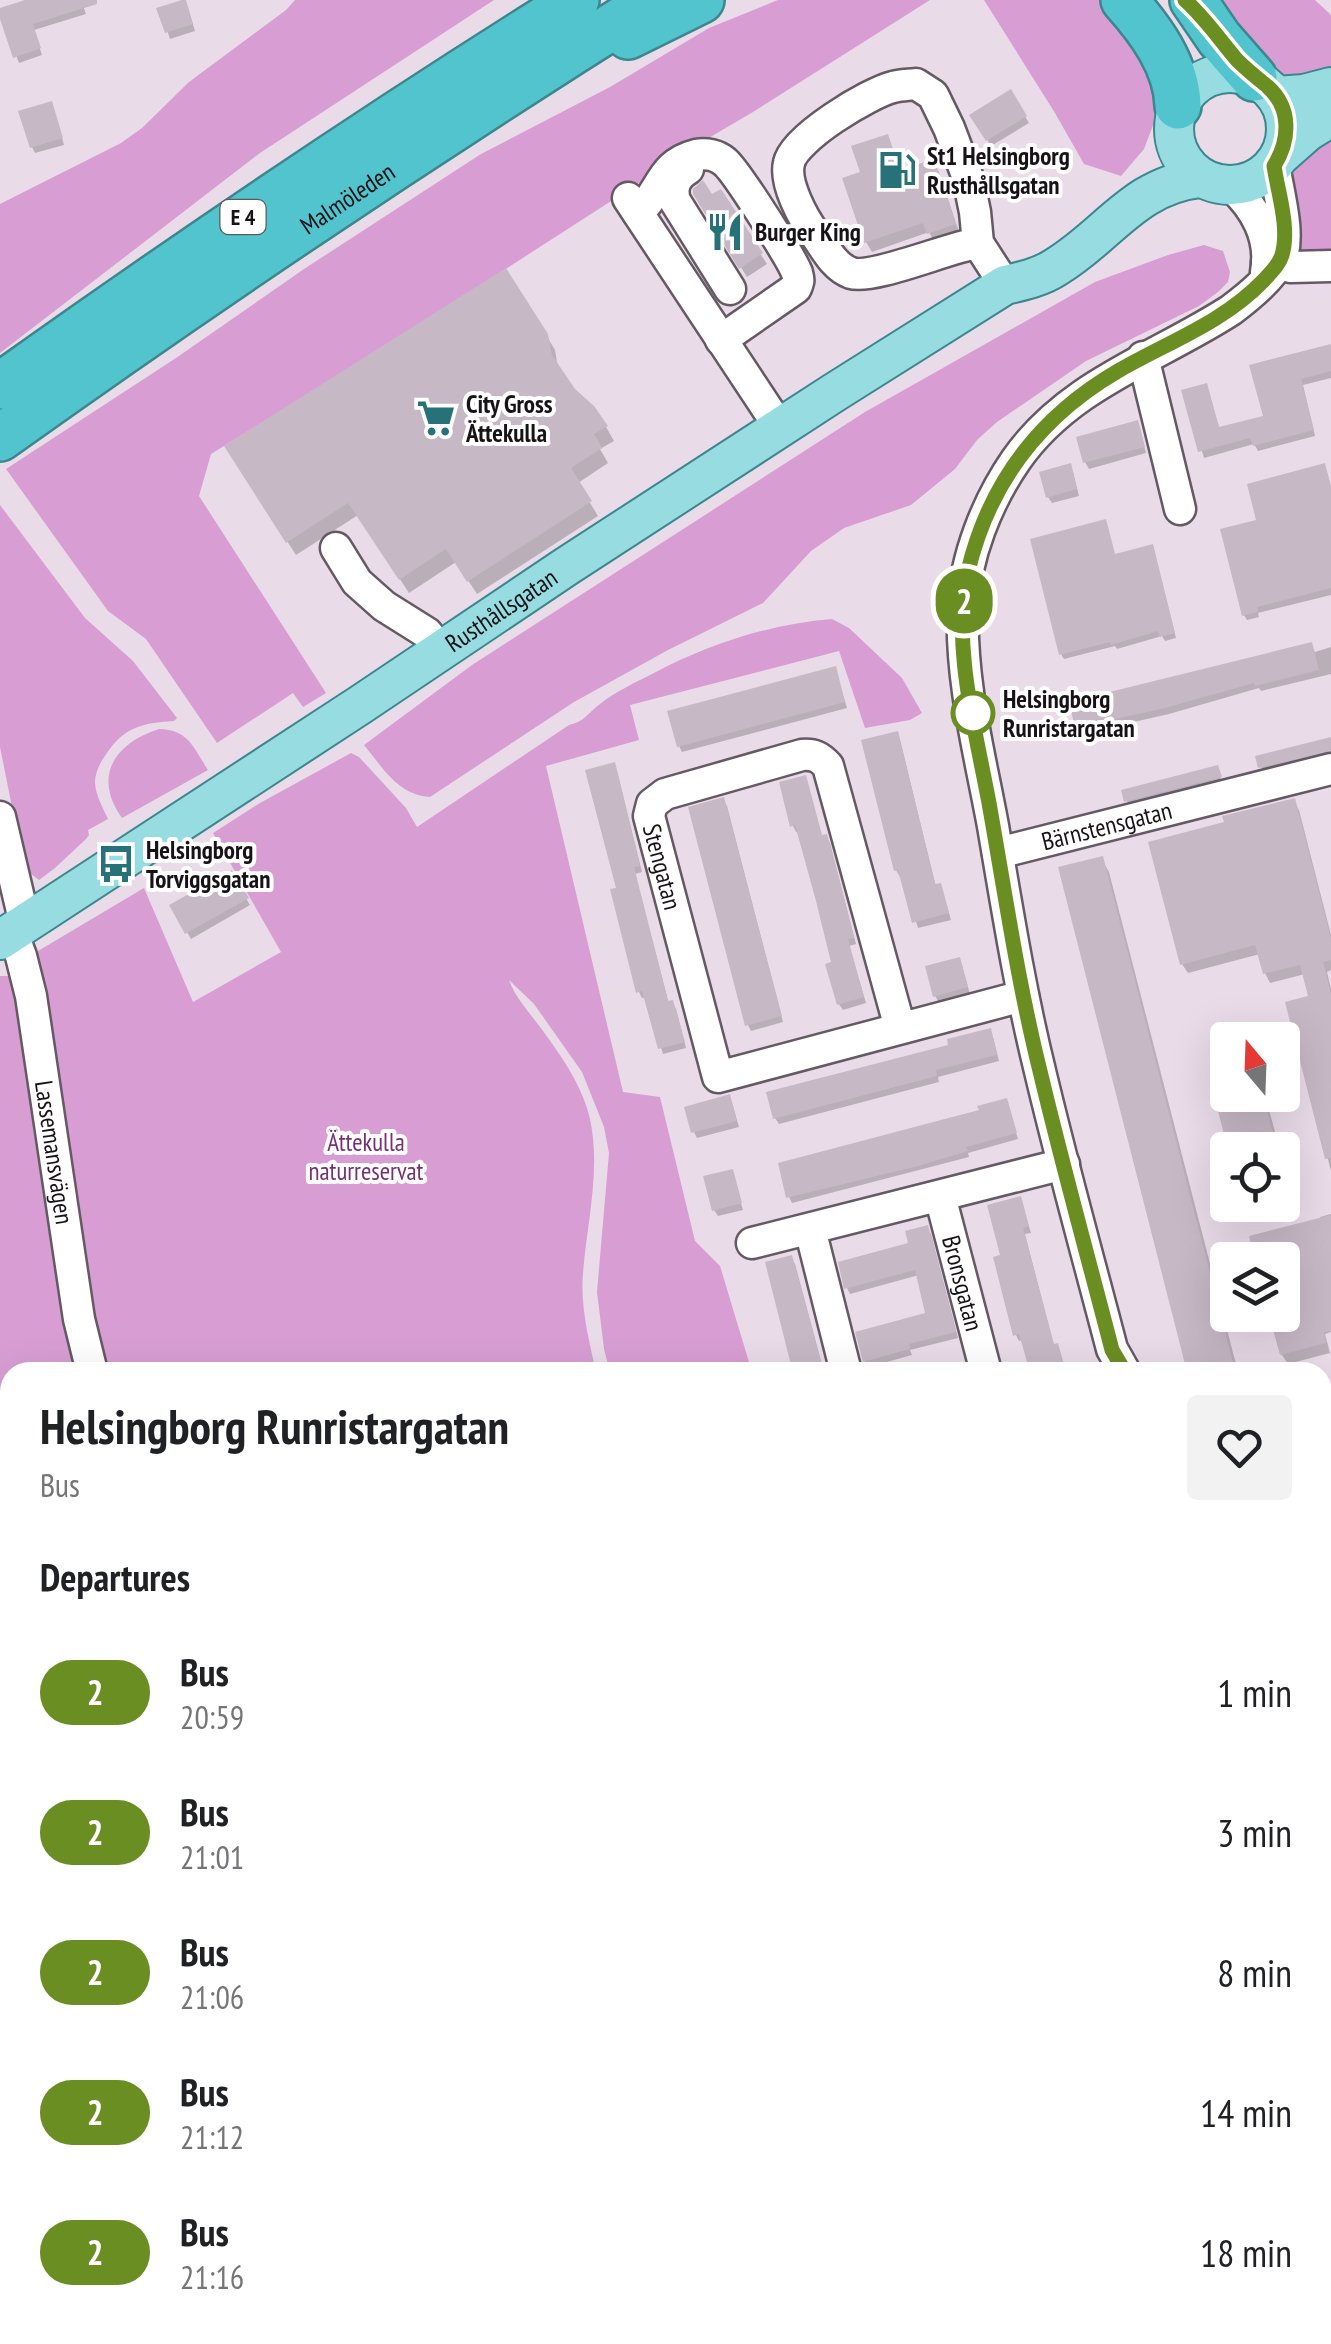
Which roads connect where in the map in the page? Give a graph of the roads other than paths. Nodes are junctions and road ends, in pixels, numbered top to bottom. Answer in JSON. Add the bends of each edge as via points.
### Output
{"nodes":[{"id":1,"x":565,"y":0,"type":"edge"},
{"id":2,"x":576,"y":0,"type":"edge"},
{"id":3,"x":654,"y":0,"type":"edge"},
{"id":4,"x":700,"y":0,"type":"edge"},
{"id":5,"x":1194,"y":6,"type":"edge"},
{"id":6,"x":1141,"y":10,"type":"edge"},
{"id":7,"x":490,"y":54,"type":"junction"},
{"id":8,"x":1265,"y":87,"type":"junction"},
{"id":9,"x":1331,"y":87,"type":"edge"},
{"id":10,"x":470,"y":116,"type":"junction"},
{"id":11,"x":1331,"y":117,"type":"edge"},
{"id":12,"x":1176,"y":118,"type":"junction"},
{"id":13,"x":1280,"y":152,"type":"junction"},
{"id":14,"x":1216,"y":182,"type":"junction"},
{"id":15,"x":978,"y":243,"type":"junction"},
{"id":16,"x":1331,"y":266,"type":"edge"},
{"id":17,"x":1269,"y":269,"type":"junction"},
{"id":18,"x":1005,"y":286,"type":"junction"},
{"id":19,"x":730,"y":289,"type":"dead end"},
{"id":20,"x":786,"y":296,"type":"junction"},
{"id":21,"x":721,"y":340,"type":"junction"},
{"id":22,"x":1143,"y":358,"type":"junction"},
{"id":23,"x":0,"y":386,"type":"edge"},
{"id":24,"x":780,"y":428,"type":"junction"},
{"id":25,"x":0,"y":438,"type":"edge"},
{"id":26,"x":1180,"y":509,"type":"dead end"},
{"id":27,"x":336,"y":548,"type":"dead end"},
{"id":28,"x":441,"y":651,"type":"junction"},
{"id":29,"x":1331,"y":769,"type":"edge"},
{"id":30,"x":0,"y":816,"type":"edge"},
{"id":31,"x":998,"y":853,"type":"junction"},
{"id":32,"x":12,"y":932,"type":"edge"},
{"id":33,"x":1023,"y":996,"type":"junction"},
{"id":34,"x":900,"y":1028,"type":"junction"},
{"id":35,"x":1064,"y":1164,"type":"junction"},
{"id":36,"x":940,"y":1196,"type":"junction"},
{"id":37,"x":810,"y":1229,"type":"junction"},
{"id":38,"x":752,"y":1243,"type":"dead end"},
{"id":39,"x":88,"y":1362,"type":"edge"},
{"id":40,"x":843,"y":1362,"type":"edge"},
{"id":41,"x":983,"y":1362,"type":"edge"},
{"id":42,"x":1119,"y":1362,"type":"edge"}],
"edges":[{"from":1,"to":7,"type":"highway"},
{"from":2,"to":7,"type":"highway","name":"Malmöleden","number":"E 4"},
{"from":3,"to":10,"type":"highway","name":"Malmöleden","number":"E 4"},
{"from":4,"to":10,"type":"highway"},
{"from":5,"to":8,"type":"highway"},
{"from":6,"to":12,"type":"highway","via":[[1169,66]]},
{"from":7,"to":23,"type":"highway","name":"Malmöleden","number":"E 4"},
{"from":8,"to":9,"type":"main road","via":[[1304,94]]},
{"from":8,"to":12,"type":"main road","via":[[1238,73],[1206,77],[1190,89]]},
{"from":8,"to":13,"type":"main road","via":[[1286,123]]},
{"from":10,"to":25,"type":"highway","name":"Malmöleden","number":"E 4"},
{"from":11,"to":13,"type":"main road"},
{"from":12,"to":14,"type":"main road","via":[[1180,158]]},
{"from":12,"to":18,"type":"main road","name":"Rusthållsgatan","via":[[1164,146],[1126,186],[1018,262]]},
{"from":13,"to":14,"type":"main road","via":[[1262,176],[1247,183]]},
{"from":13,"to":17,"type":"street","via":[[1284,238],[1281,258]]},
{"from":14,"to":17,"type":"street","via":[[1253,210]]},
{"from":14,"to":18,"type":"main road","name":"Rusthållsgatan","via":[[1173,182],[1154,190],[1057,267]]},
{"from":15,"to":15,"type":"street","via":[[968,178],[949,128],[933,95],[916,84],[890,87],[825,123],[788,160],[808,224],[838,266],[854,274]]},
{"from":15,"to":18,"type":"street"},
{"from":16,"to":17,"type":"street"},
{"from":17,"to":22,"type":"street","via":[[1248,296],[1213,322]]},
{"from":18,"to":24,"type":"main road","name":"Rusthållsgatan"},
{"from":19,"to":20,"type":"street","via":[[675,202],[672,191],[686,170],[714,168],[724,177],[787,273]]},
{"from":20,"to":21,"type":"street"},
{"from":20,"to":21,"type":"street","via":[[796,288],[796,270],[727,163],[708,154],[672,166],[653,197],[633,205]]},
{"from":21,"to":24,"type":"street"},
{"from":22,"to":26,"type":"street"},
{"from":22,"to":31,"type":"street","via":[[1075,400],[1036,436],[1005,479],[976,543],[963,607],[964,641]]},
{"from":24,"to":28,"type":"main road","name":"Rusthållsgatan"},
{"from":27,"to":28,"type":"street","via":[[357,582],[428,633]]},
{"from":28,"to":32,"type":"main road","name":"Rusthållsgatan"},
{"from":29,"to":31,"type":"street","name":"Bärnstensgatan"},
{"from":30,"to":32,"type":"street","name":"Lassemansvägen"},
{"from":31,"to":33,"type":"street"},
{"from":32,"to":39,"type":"street","name":"Lassemansvägen","via":[[31,996]]},
{"from":33,"to":34,"type":"street","name":"Stengatan"},
{"from":33,"to":35,"type":"street"},
{"from":34,"to":34,"type":"street","name":"Stengatan","via":[[718,1077],[649,816],[652,804],[665,794],[802,755],[822,760]]},
{"from":35,"to":36,"type":"street"},
{"from":35,"to":42,"type":"street"},
{"from":36,"to":37,"type":"street"},
{"from":36,"to":41,"type":"street","name":"Bronsgatan"},
{"from":37,"to":38,"type":"street"},
{"from":37,"to":40,"type":"street"}]}
